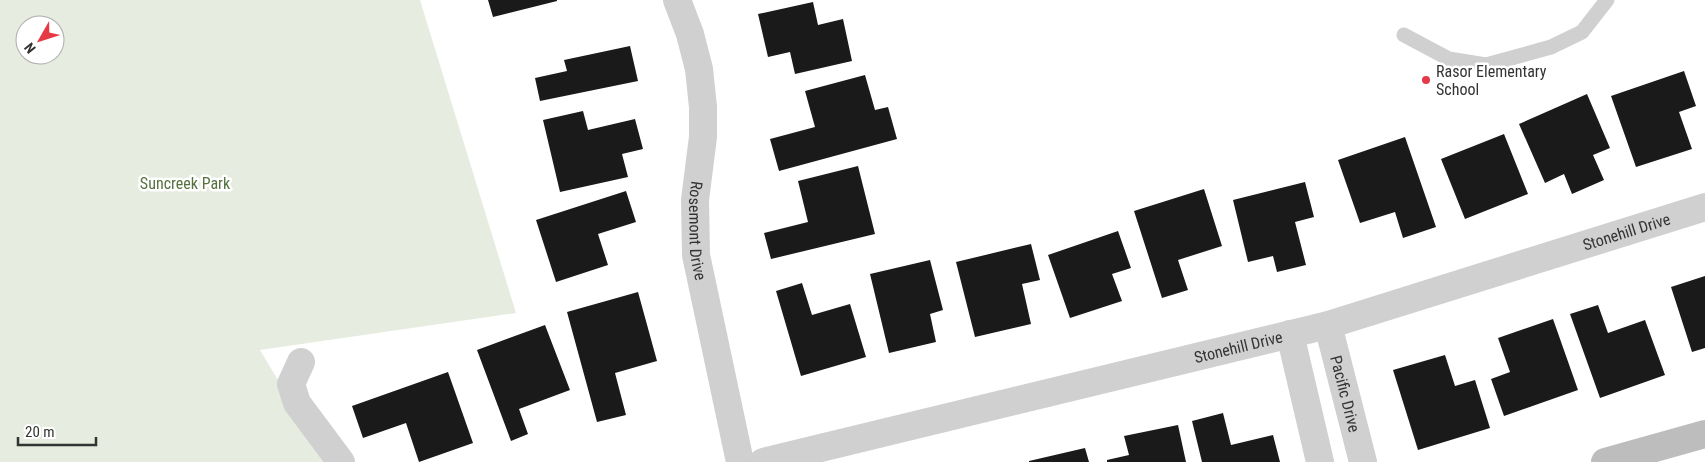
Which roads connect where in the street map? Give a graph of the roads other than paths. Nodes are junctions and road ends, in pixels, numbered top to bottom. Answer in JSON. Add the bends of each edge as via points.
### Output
{"nodes":[{"id":1,"x":677,"y":0,"type":"edge"},
{"id":2,"x":1607,"y":0,"type":"edge"},
{"id":3,"x":1404,"y":35,"type":"dead end"},
{"id":4,"x":1705,"y":207,"type":"edge"},
{"id":5,"x":1328,"y":325,"type":"junction"},
{"id":6,"x":1290,"y":334,"type":"junction"},
{"id":7,"x":301,"y":362,"type":"dead end"},
{"id":8,"x":1705,"y":434,"type":"edge"},
{"id":9,"x":342,"y":462,"type":"edge"},
{"id":10,"x":740,"y":462,"type":"edge"},
{"id":11,"x":763,"y":462,"type":"edge"},
{"id":12,"x":1320,"y":462,"type":"edge"},
{"id":13,"x":1363,"y":462,"type":"edge"},
{"id":14,"x":1605,"y":462,"type":"edge"}],
"edges":[{"from":1,"to":10,"type":"street","name":"Rosemont Drive","via":[[699,68],[703,107],[703,137],[695,200],[696,255]]},
{"from":2,"to":3,"type":"lane","via":[[1582,32],[1551,47],[1486,65],[1449,59]]},
{"from":4,"to":5,"type":"street","name":"Stonehill Drive"},
{"from":5,"to":6,"type":"street","name":"Stonehill Drive"},
{"from":5,"to":13,"type":"street","name":"Pacific Drive"},
{"from":6,"to":11,"type":"street","name":"Stonehill Drive"},
{"from":6,"to":12,"type":"street"},
{"from":7,"to":9,"type":"street","via":[[291,384],[297,403]]},
{"from":8,"to":14,"type":"main road"}]}
